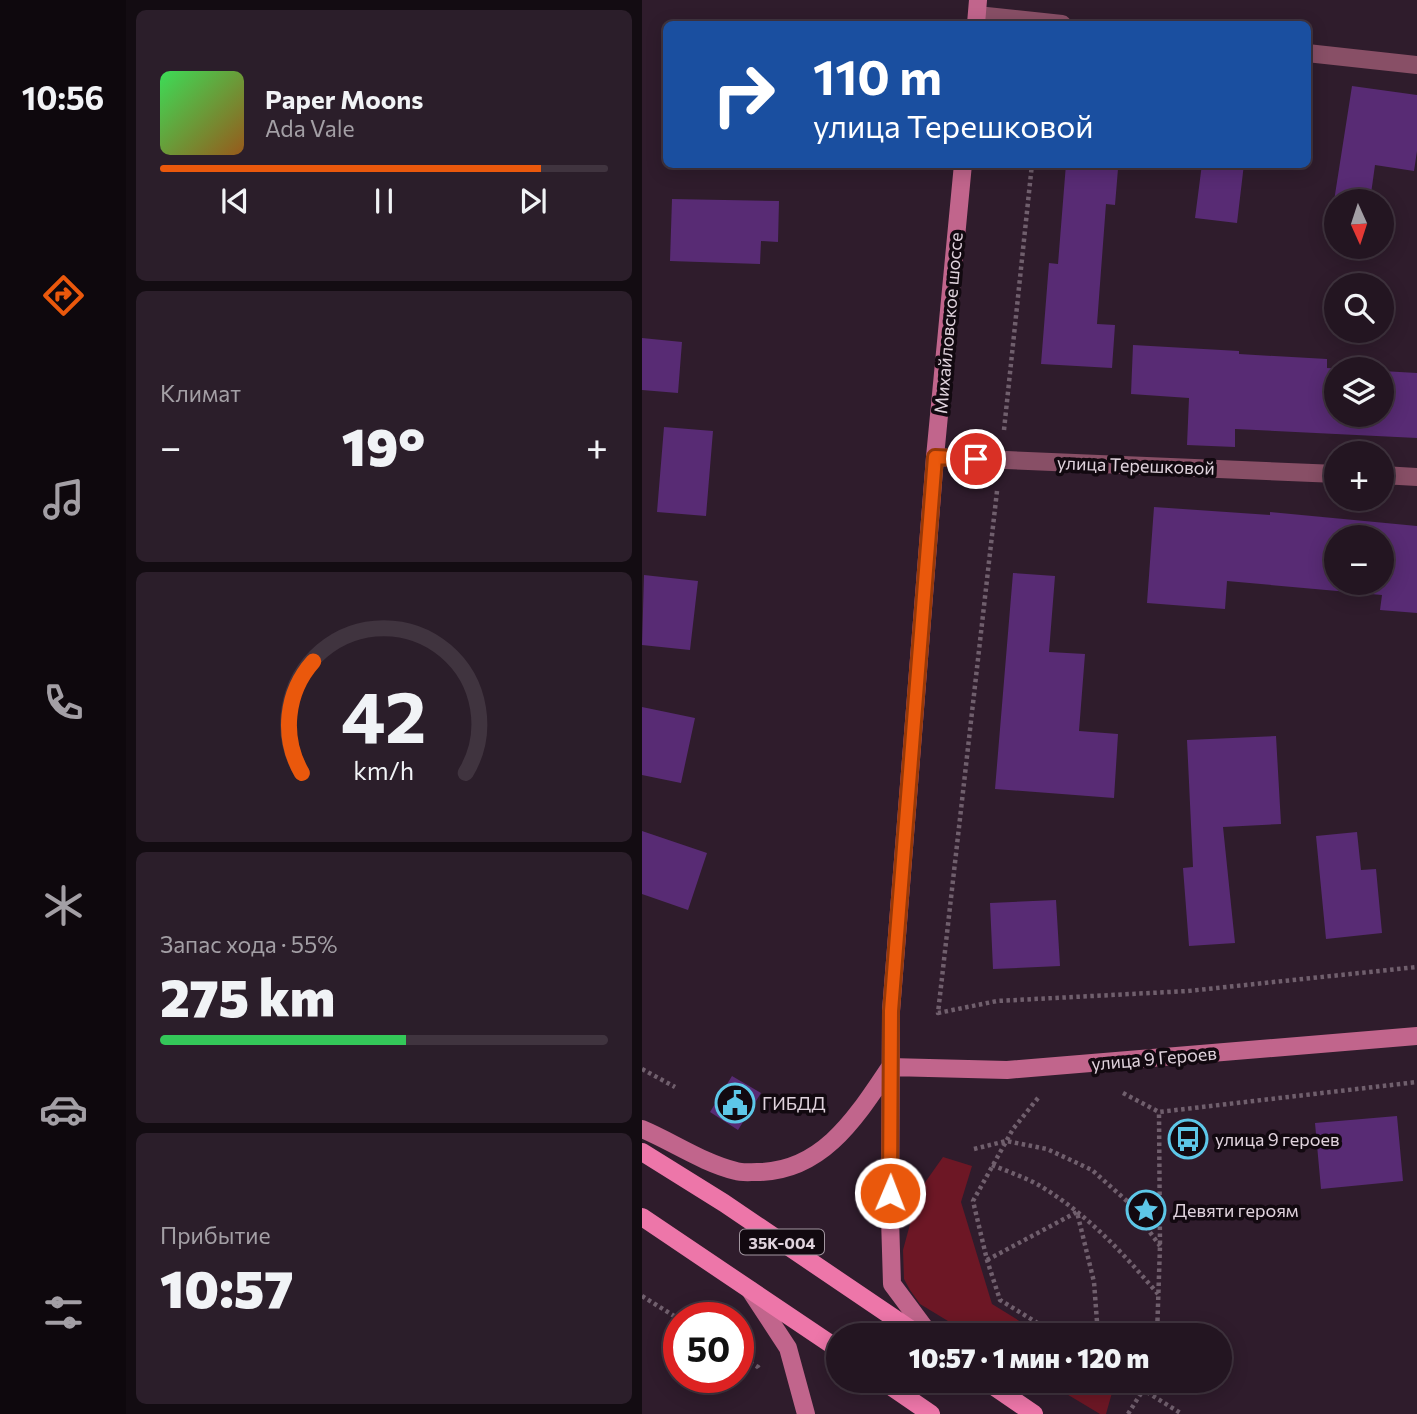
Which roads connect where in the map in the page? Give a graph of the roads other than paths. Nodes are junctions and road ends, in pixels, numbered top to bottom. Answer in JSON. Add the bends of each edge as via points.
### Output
{"nodes":[{"id":1,"x":977,"y":13,"type":"edge"},
{"id":2,"x":1039,"y":21,"type":"edge"},
{"id":3,"x":1311,"y":52,"type":"edge"},
{"id":4,"x":1417,"y":65,"type":"edge"},
{"id":5,"x":963,"y":168,"type":"edge"},
{"id":6,"x":935,"y":457,"type":"junction"},
{"id":7,"x":1324,"y":473,"type":"edge"},
{"id":8,"x":1394,"y":476,"type":"edge"},
{"id":9,"x":1417,"y":477,"type":"edge"},
{"id":10,"x":1417,"y":1036,"type":"edge"},
{"id":11,"x":890,"y":1067,"type":"junction"},
{"id":12,"x":642,"y":1129,"type":"edge"},
{"id":13,"x":642,"y":1152,"type":"edge"},
{"id":14,"x":642,"y":1217,"type":"edge"},
{"id":15,"x":748,"y":1287,"type":"junction"},
{"id":16,"x":901,"y":1323,"type":"edge"},
{"id":17,"x":921,"y":1323,"type":"edge"},
{"id":18,"x":826,"y":1341,"type":"edge"},
{"id":19,"x":900,"y":1393,"type":"edge"},
{"id":20,"x":1003,"y":1393,"type":"edge"},
{"id":21,"x":806,"y":1414,"type":"edge"},
{"id":22,"x":931,"y":1414,"type":"edge"},
{"id":23,"x":1034,"y":1414,"type":"edge"}],
"edges":[{"from":1,"to":2,"type":"street"},
{"from":3,"to":4,"type":"street"},
{"from":5,"to":6,"type":"main road","name":"Михайловское шоссе"},
{"from":6,"to":7,"type":"street","name":"улица Терешковой"},
{"from":6,"to":11,"type":"main road","name":"Михайловское шоссе"},
{"from":8,"to":9,"type":"street"},
{"from":10,"to":11,"type":"main road","name":"улица 9 Героев","via":[[1007,1070]]},
{"from":11,"to":12,"type":"main road","via":[[852,1123],[832,1143],[808,1160],[773,1172],[737,1171]]},
{"from":11,"to":17,"type":"main road","name":"Михайловское шоссе","via":[[892,1283]]},
{"from":13,"to":16,"type":"main road","number":"35К-004"},
{"from":14,"to":15,"type":"main road","number":"35К-004"},
{"from":15,"to":18,"type":"main road","number":"35К-004"},
{"from":15,"to":21,"type":"main road","via":[[788,1348]]},
{"from":19,"to":22,"type":"main road"},
{"from":20,"to":23,"type":"main road"}]}
